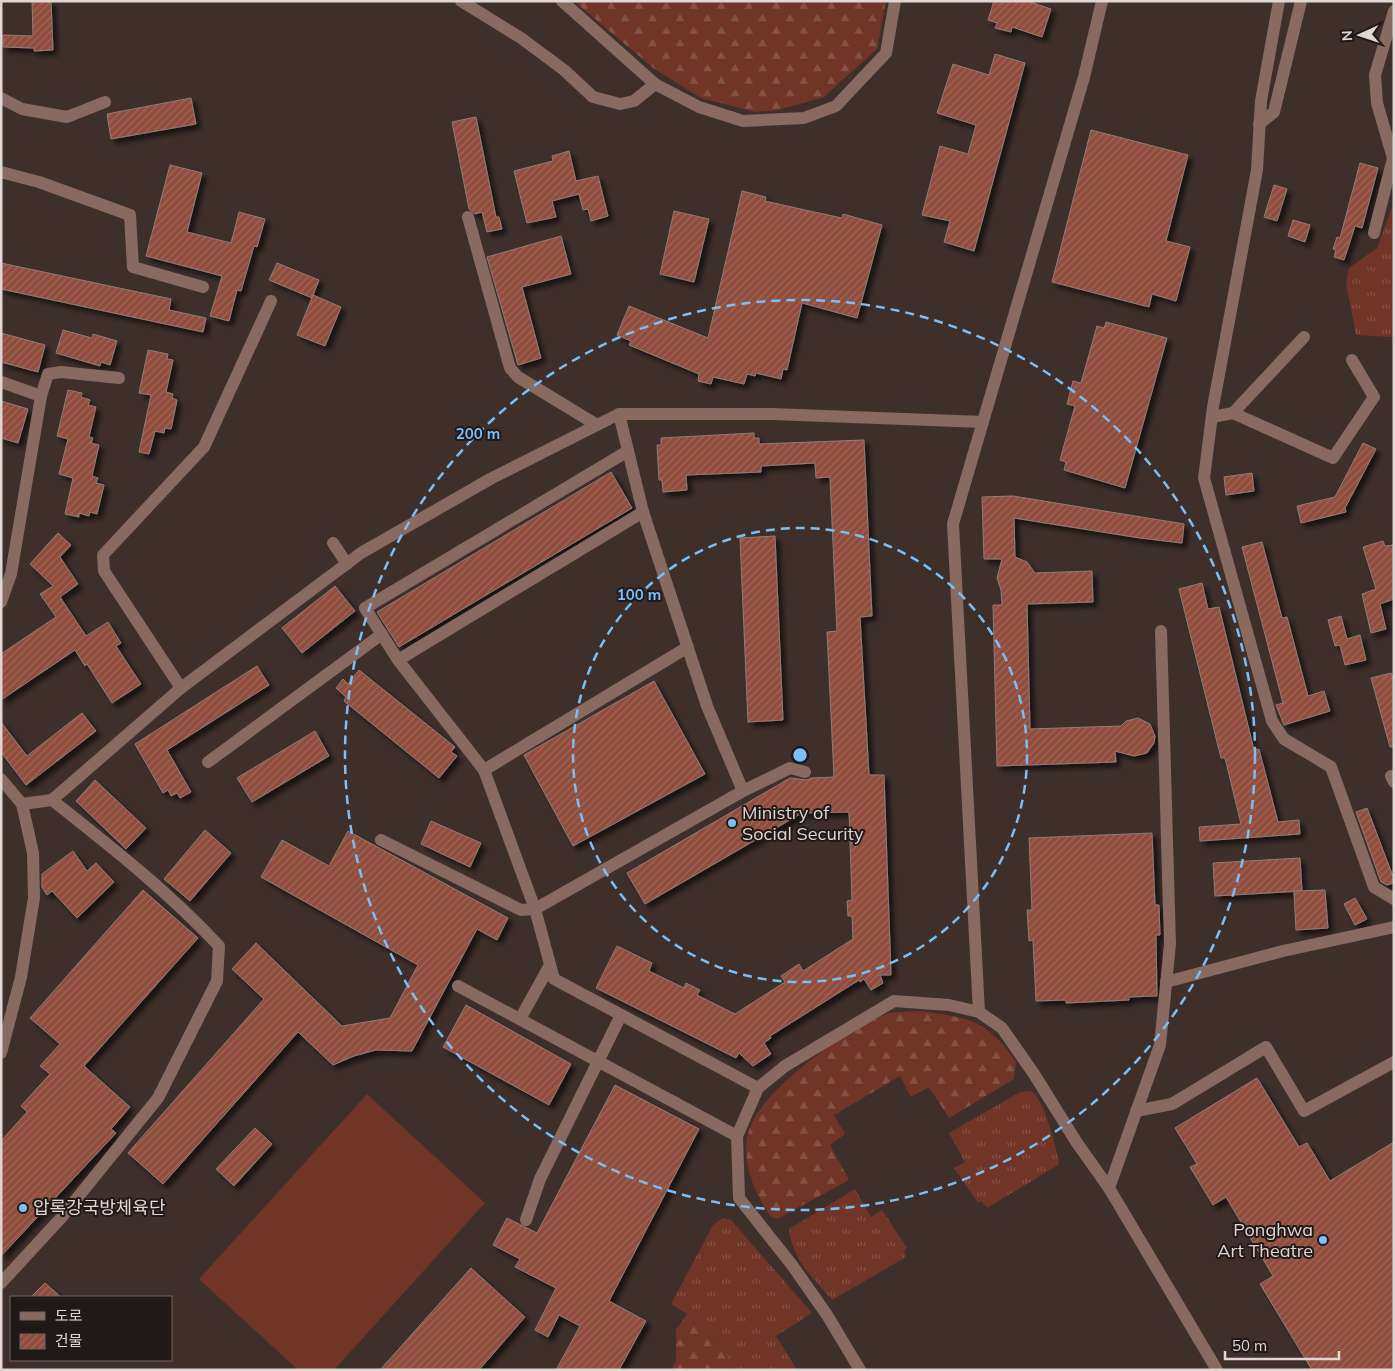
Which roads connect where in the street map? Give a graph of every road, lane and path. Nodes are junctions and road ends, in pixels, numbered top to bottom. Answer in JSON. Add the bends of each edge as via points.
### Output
{"nodes":[{"id":1,"x":461,"y":1,"type":"edge"},
{"id":2,"x":562,"y":1,"type":"edge"},
{"id":3,"x":895,"y":1,"type":"edge"},
{"id":4,"x":1102,"y":1,"type":"edge"},
{"id":5,"x":1279,"y":1,"type":"edge"},
{"id":6,"x":1301,"y":1,"type":"edge"},
{"id":7,"x":1394,"y":11,"type":"edge"},
{"id":8,"x":655,"y":84,"type":"junction"},
{"id":9,"x":1,"y":98,"type":"edge"},
{"id":10,"x":105,"y":102,"type":"dead end"},
{"id":11,"x":1259,"y":124,"type":"junction"},
{"id":12,"x":1,"y":172,"type":"edge"},
{"id":13,"x":468,"y":217,"type":"dead end"},
{"id":14,"x":1374,"y":233,"type":"dead end"},
{"id":15,"x":203,"y":287,"type":"dead end"},
{"id":16,"x":270,"y":301,"type":"dead end"},
{"id":17,"x":1304,"y":337,"type":"dead end"},
{"id":18,"x":1352,"y":360,"type":"dead end"},
{"id":19,"x":119,"y":378,"type":"dead end"},
{"id":20,"x":1,"y":382,"type":"edge"},
{"id":21,"x":41,"y":396,"type":"junction"},
{"id":22,"x":1233,"y":413,"type":"junction"},
{"id":23,"x":619,"y":414,"type":"junction"},
{"id":24,"x":1212,"y":417,"type":"junction"},
{"id":25,"x":984,"y":422,"type":"junction"},
{"id":26,"x":597,"y":425,"type":"junction"},
{"id":27,"x":628,"y":451,"type":"junction"},
{"id":28,"x":643,"y":512,"type":"junction"},
{"id":29,"x":333,"y":543,"type":"dead end"},
{"id":30,"x":347,"y":564,"type":"junction"},
{"id":31,"x":2,"y":598,"type":"edge"},
{"id":32,"x":1161,"y":632,"type":"dead end"},
{"id":33,"x":382,"y":634,"type":"junction"},
{"id":34,"x":688,"y":647,"type":"junction"},
{"id":35,"x":398,"y":660,"type":"junction"},
{"id":36,"x":181,"y":688,"type":"junction"},
{"id":37,"x":208,"y":762,"type":"dead end"},
{"id":38,"x":484,"y":770,"type":"junction"},
{"id":39,"x":805,"y":772,"type":"dead end"},
{"id":40,"x":1,"y":779,"type":"edge"},
{"id":41,"x":743,"y":791,"type":"junction"},
{"id":42,"x":52,"y":800,"type":"junction"},
{"id":43,"x":22,"y":804,"type":"junction"},
{"id":44,"x":381,"y":840,"type":"dead end"},
{"id":45,"x":1394,"y":900,"type":"edge"},
{"id":46,"x":535,"y":909,"type":"junction"},
{"id":47,"x":1394,"y":927,"type":"edge"},
{"id":48,"x":550,"y":965,"type":"junction"},
{"id":49,"x":1166,"y":982,"type":"junction"},
{"id":50,"x":458,"y":986,"type":"dead end"},
{"id":51,"x":979,"y":1012,"type":"junction"},
{"id":52,"x":621,"y":1015,"type":"junction"},
{"id":53,"x":520,"y":1019,"type":"junction"},
{"id":54,"x":1,"y":1053,"type":"edge"},
{"id":55,"x":598,"y":1060,"type":"junction"},
{"id":56,"x":1394,"y":1062,"type":"edge"},
{"id":57,"x":758,"y":1088,"type":"junction"},
{"id":58,"x":1136,"y":1111,"type":"junction"},
{"id":59,"x":737,"y":1136,"type":"junction"},
{"id":60,"x":1109,"y":1188,"type":"junction"},
{"id":61,"x":526,"y":1220,"type":"dead end"},
{"id":62,"x":1,"y":1283,"type":"edge"},
{"id":63,"x":860,"y":1370,"type":"edge"},
{"id":64,"x":1217,"y":1370,"type":"edge"}],
"edges":[{"from":1,"to":8,"type":"street","via":[[557,64],[593,98],[620,104],[634,101]]},
{"from":2,"to":8,"type":"street"},
{"from":3,"to":8,"type":"street","via":[[886,53],[836,106],[804,118],[743,121],[699,106]]},
{"from":4,"to":25,"type":"street","via":[[1084,76]]},
{"from":5,"to":11,"type":"street","via":[[1260,101]]},
{"from":6,"to":11,"type":"street","via":[[1274,112]]},
{"from":7,"to":14,"type":"street","via":[[1375,75],[1377,102],[1393,158]]},
{"from":9,"to":10,"type":"street","via":[[22,108],[66,117]]},
{"from":11,"to":24,"type":"street","via":[[1257,170]]},
{"from":12,"to":15,"type":"street","via":[[39,182],[130,215],[133,267]]},
{"from":13,"to":26,"type":"street","via":[[510,368],[518,377]]},
{"from":16,"to":36,"type":"street","via":[[204,447],[103,555],[104,571]]},
{"from":17,"to":22,"type":"street"},
{"from":18,"to":22,"type":"street","via":[[1374,397],[1333,458]]},
{"from":19,"to":21,"type":"street","via":[[61,372],[48,374]]},
{"from":20,"to":21,"type":"street"},
{"from":21,"to":31,"type":"street","via":[[15,555]]},
{"from":22,"to":24,"type":"street"},
{"from":23,"to":25,"type":"street","via":[[772,414]]},
{"from":23,"to":26,"type":"street"},
{"from":23,"to":27,"type":"street"},
{"from":24,"to":45,"type":"street","via":[[1204,478],[1272,721],[1284,739],[1331,767],[1374,887]]},
{"from":25,"to":51,"type":"street","via":[[953,524]]},
{"from":26,"to":30,"type":"street","via":[[492,478]]},
{"from":27,"to":28,"type":"street"},
{"from":27,"to":33,"type":"street","via":[[365,608]]},
{"from":28,"to":34,"type":"street"},
{"from":28,"to":35,"type":"street"},
{"from":29,"to":30,"type":"street"},
{"from":30,"to":36,"type":"street"},
{"from":32,"to":49,"type":"street","via":[[1170,944]]},
{"from":33,"to":35,"type":"street"},
{"from":33,"to":37,"type":"street"},
{"from":34,"to":38,"type":"street"},
{"from":34,"to":41,"type":"street","via":[[707,706]]},
{"from":35,"to":38,"type":"street"},
{"from":36,"to":42,"type":"street"},
{"from":38,"to":46,"type":"street"},
{"from":39,"to":41,"type":"street","via":[[790,768]]},
{"from":40,"to":43,"type":"street"},
{"from":41,"to":46,"type":"street"},
{"from":42,"to":43,"type":"street"},
{"from":42,"to":62,"type":"street","via":[[197,921],[219,946],[217,981],[158,1098],[61,1218]]},
{"from":43,"to":54,"type":"street","via":[[33,853],[34,898],[21,977]]},
{"from":44,"to":46,"type":"street","via":[[520,910]]},
{"from":46,"to":48,"type":"street"},
{"from":47,"to":49,"type":"street","via":[[1283,951]]},
{"from":48,"to":52,"type":"street","via":[[554,979]]},
{"from":48,"to":53,"type":"street"},
{"from":49,"to":58,"type":"street","via":[[1160,1044]]},
{"from":50,"to":53,"type":"street"},
{"from":51,"to":57,"type":"street","via":[[949,1005],[894,1001],[785,1066]]},
{"from":51,"to":60,"type":"street","via":[[1002,1028]]},
{"from":52,"to":55,"type":"street"},
{"from":52,"to":57,"type":"street"},
{"from":53,"to":55,"type":"street"},
{"from":55,"to":59,"type":"street"},
{"from":55,"to":61,"type":"street","via":[[540,1179]]},
{"from":56,"to":58,"type":"street","via":[[1304,1111],[1266,1048],[1172,1104]]},
{"from":57,"to":59,"type":"street"},
{"from":58,"to":60,"type":"street"},
{"from":59,"to":63,"type":"street","via":[[738,1198],[792,1265]]},
{"from":60,"to":64,"type":"street"}]}
